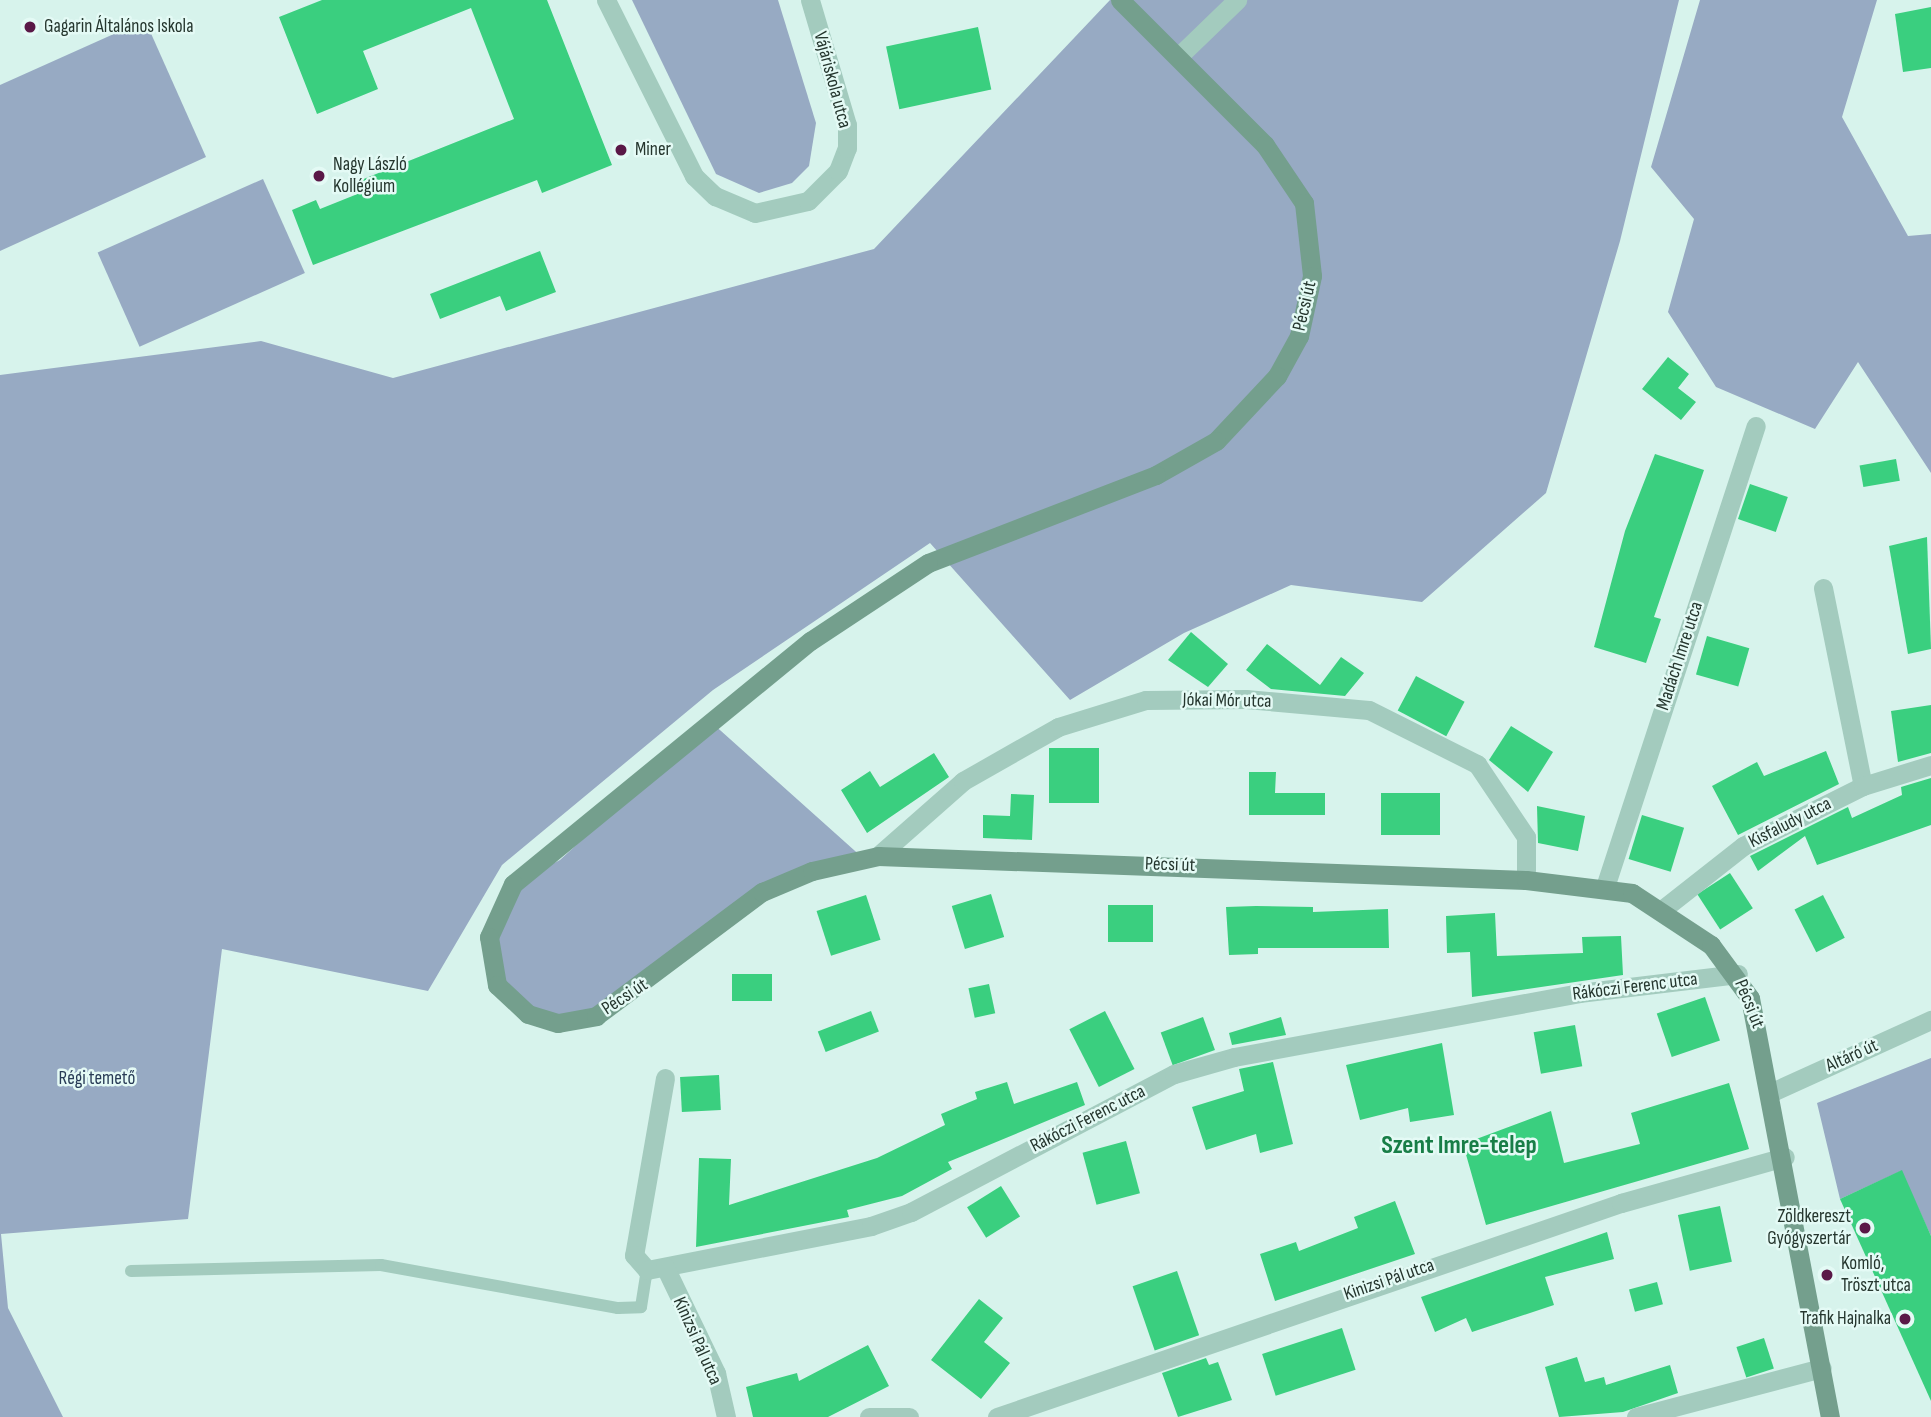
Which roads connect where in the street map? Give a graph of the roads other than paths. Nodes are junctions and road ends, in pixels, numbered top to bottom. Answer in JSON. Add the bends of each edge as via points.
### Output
{"nodes":[{"id":1,"x":606,"y":0,"type":"edge"},
{"id":2,"x":810,"y":0,"type":"edge"},
{"id":3,"x":1120,"y":0,"type":"edge"},
{"id":4,"x":1237,"y":0,"type":"edge"},
{"id":5,"x":1179,"y":56,"type":"junction"},
{"id":6,"x":1756,"y":426,"type":"dead end"},
{"id":7,"x":1824,"y":588,"type":"dead end"},
{"id":8,"x":1931,"y":765,"type":"edge"},
{"id":9,"x":1863,"y":786,"type":"junction"},
{"id":10,"x":878,"y":856,"type":"junction"},
{"id":11,"x":1526,"y":880,"type":"junction"},
{"id":12,"x":1605,"y":887,"type":"junction"},
{"id":13,"x":1663,"y":909,"type":"junction"},
{"id":14,"x":1738,"y":974,"type":"junction"},
{"id":15,"x":1931,"y":1020,"type":"edge"},
{"id":16,"x":664,"y":1077,"type":"dead end"},
{"id":17,"x":1772,"y":1092,"type":"junction"},
{"id":18,"x":1785,"y":1157,"type":"junction"},
{"id":19,"x":656,"y":1268,"type":"junction"},
{"id":20,"x":131,"y":1271,"type":"dead end"},
{"id":21,"x":1822,"y":1368,"type":"junction"},
{"id":22,"x":726,"y":1417,"type":"edge"},
{"id":23,"x":869,"y":1417,"type":"edge"},
{"id":24,"x":909,"y":1417,"type":"edge"},
{"id":25,"x":997,"y":1417,"type":"edge"},
{"id":26,"x":1636,"y":1417,"type":"edge"},
{"id":27,"x":1830,"y":1417,"type":"edge"}],
"edges":[{"from":1,"to":2,"type":"street","name":"Vájáriskola utca","via":[[694,176],[715,196],[755,213],[808,201],[838,171],[847,148],[847,125]]},
{"from":3,"to":5,"type":"main road","name":"Pécsi út"},
{"from":4,"to":5,"type":"street"},
{"from":5,"to":10,"type":"main road","name":"Pécsi út","via":[[1290,178],[1312,237],[1312,276],[1299,336],[1250,412],[1216,441],[1156,475],[928,563],[810,641],[513,884],[497,908],[489,961],[497,985],[528,1014],[558,1023],[596,1016],[762,892],[799,874]]},
{"from":6,"to":12,"type":"street","name":"Madách Imre utca"},
{"from":7,"to":9,"type":"street"},
{"from":8,"to":9,"type":"street","name":"Kisfaludy utca"},
{"from":9,"to":13,"type":"street","name":"Kisfaludy utca","via":[[1743,846]]},
{"from":10,"to":11,"type":"main road","name":"Pécsi út"},
{"from":10,"to":11,"type":"street","name":"Jókai Mór utca","via":[[962,781],[1058,727],[1146,701],[1246,699],[1369,710],[1477,764],[1526,837]]},
{"from":11,"to":12,"type":"main road","name":"Pécsi út"},
{"from":12,"to":13,"type":"main road","name":"Pécsi út"},
{"from":13,"to":14,"type":"main road","name":"Pécsi út"},
{"from":14,"to":17,"type":"main road","name":"Pécsi út","via":[[1760,1030]]},
{"from":14,"to":19,"type":"street","name":"Rákóczi Ferenc utca","via":[[1579,993],[1234,1057],[1174,1074],[911,1212],[871,1226]]},
{"from":15,"to":17,"type":"street","name":"Altáró út"},
{"from":16,"to":19,"type":"street","via":[[634,1255]]},
{"from":17,"to":18,"type":"main road","name":"Pécsi út"},
{"from":18,"to":21,"type":"main road","name":"Pécsi út"},
{"from":18,"to":25,"type":"street","name":"Kinizsi Pál utca","via":[[1608,1207]]},
{"from":19,"to":20,"type":"lane","via":[[641,1307],[618,1308],[382,1265]]},
{"from":19,"to":22,"type":"street","name":"Kinizsi Pál utca","via":[[716,1373]]},
{"from":21,"to":26,"type":"street"},
{"from":21,"to":27,"type":"main road","name":"Pécsi út"},
{"from":23,"to":24,"type":"street"}]}
